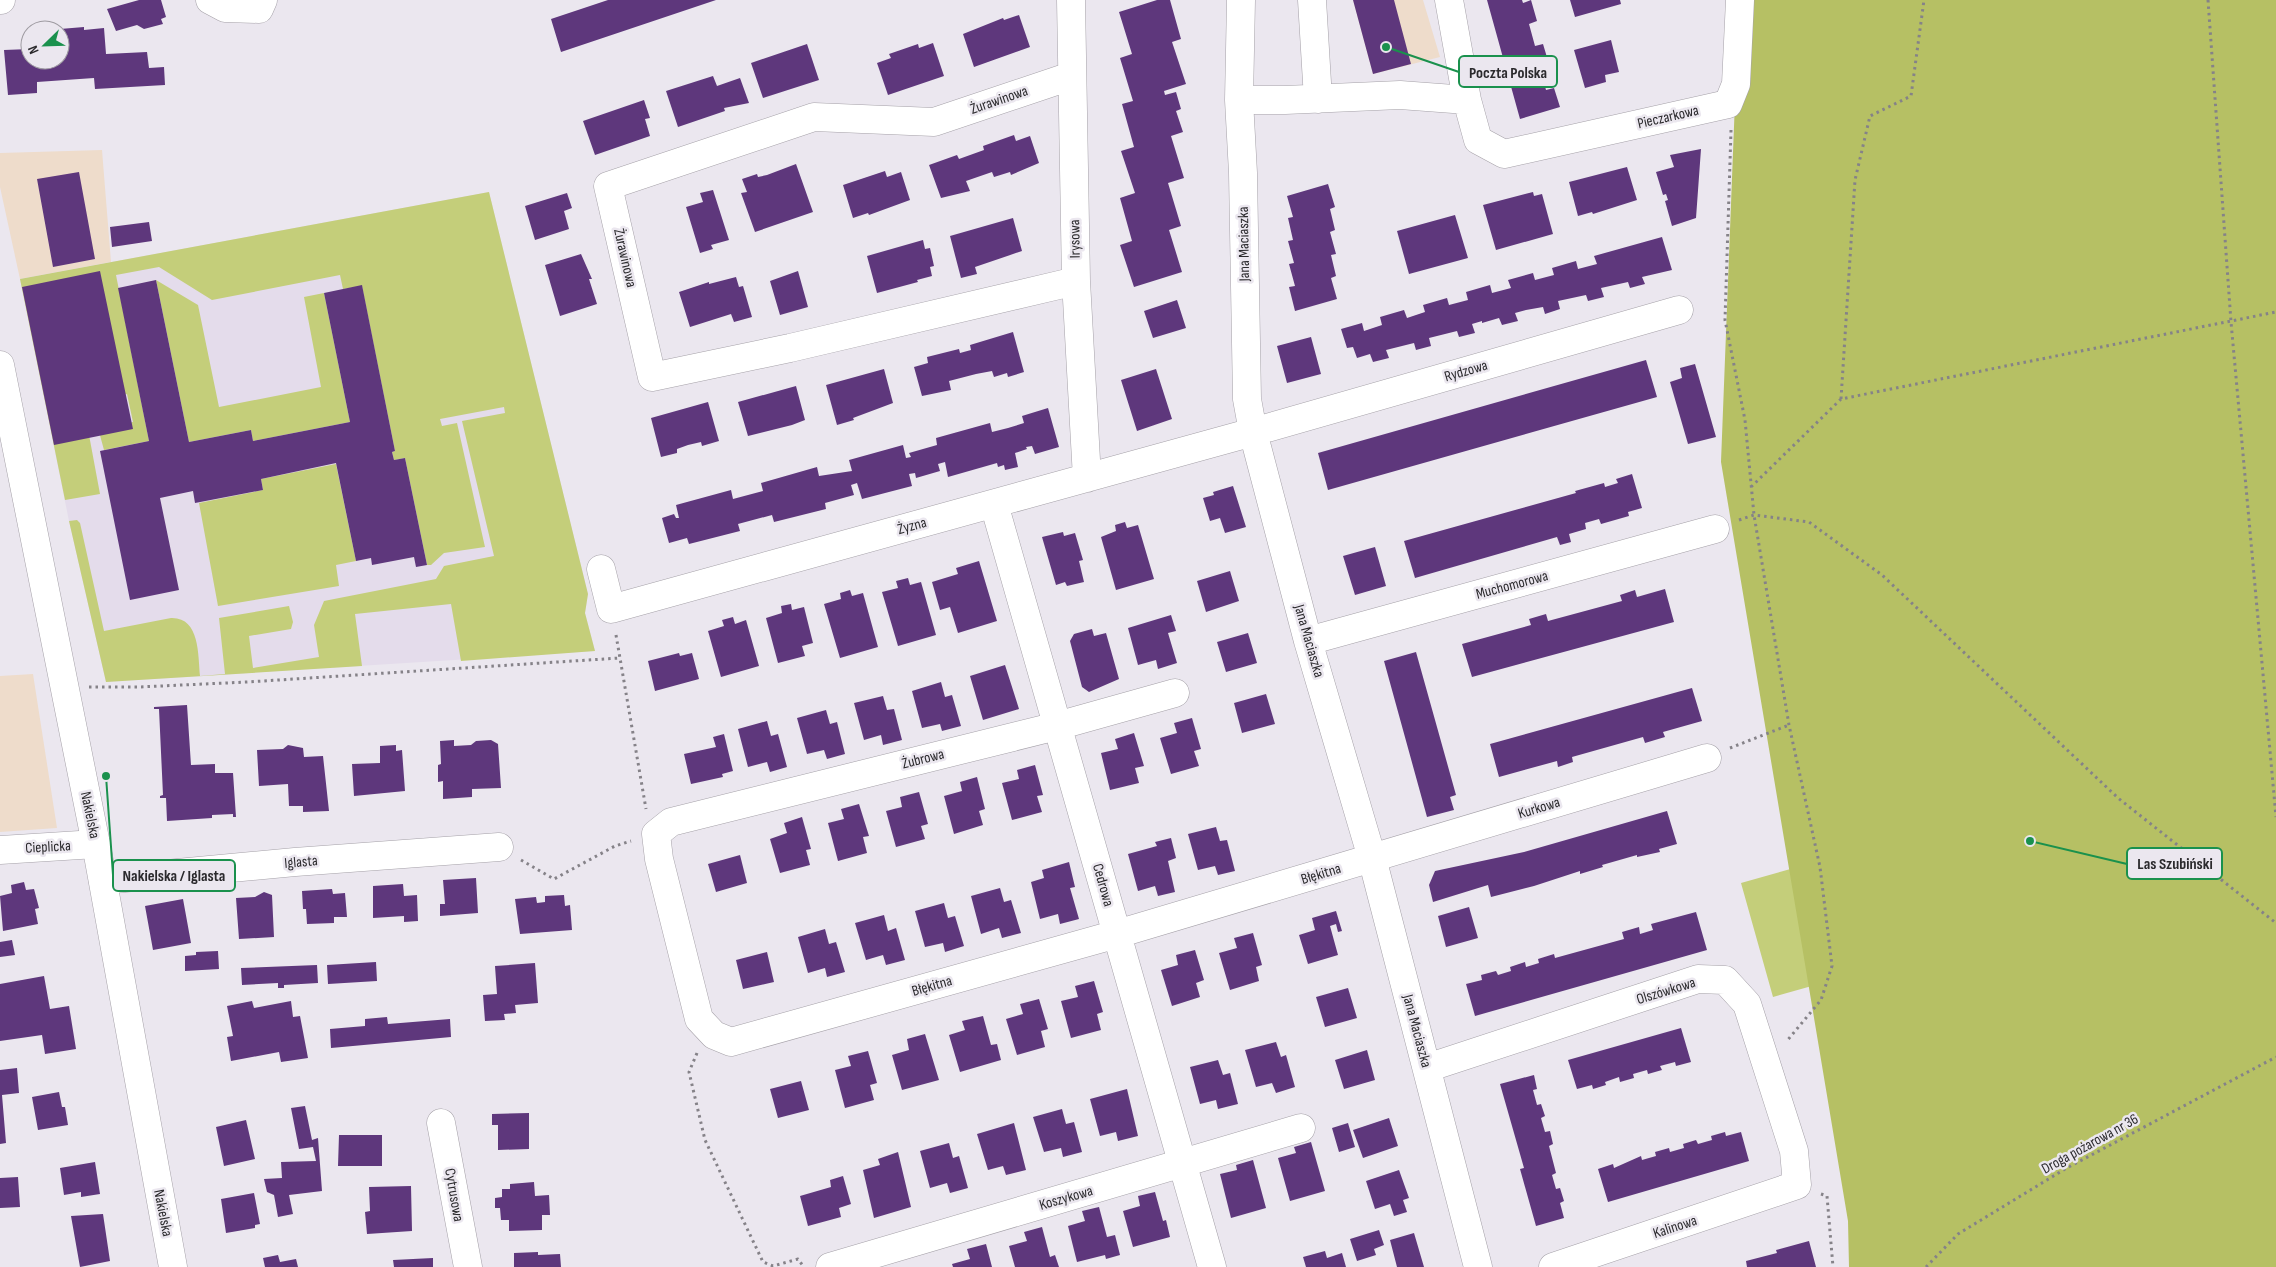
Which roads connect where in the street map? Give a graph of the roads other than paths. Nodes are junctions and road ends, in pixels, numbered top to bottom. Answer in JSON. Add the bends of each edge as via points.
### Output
{"nodes":[{"id":1,"x":210,"y":0,"type":"edge"},
{"id":2,"x":263,"y":0,"type":"edge"},
{"id":3,"x":1070,"y":0,"type":"edge"},
{"id":4,"x":1241,"y":0,"type":"edge"},
{"id":5,"x":1312,"y":0,"type":"edge"},
{"id":6,"x":1449,"y":0,"type":"edge"},
{"id":7,"x":1740,"y":0,"type":"edge"},
{"id":8,"x":1071,"y":76,"type":"junction"},
{"id":9,"x":1318,"y":99,"type":"junction"},
{"id":10,"x":1238,"y":100,"type":"junction"},
{"id":11,"x":1467,"y":100,"type":"junction"},
{"id":12,"x":1076,"y":281,"type":"junction"},
{"id":13,"x":1679,"y":310,"type":"dead end"},
{"id":14,"x":0,"y":364,"type":"edge"},
{"id":15,"x":1253,"y":432,"type":"junction"},
{"id":16,"x":1087,"y":478,"type":"junction"},
{"id":17,"x":994,"y":504,"type":"junction"},
{"id":18,"x":1715,"y":530,"type":"dead end"},
{"id":19,"x":601,"y":569,"type":"dead end"},
{"id":20,"x":1308,"y":641,"type":"junction"},
{"id":21,"x":1175,"y":693,"type":"dead end"},
{"id":22,"x":1057,"y":726,"type":"junction"},
{"id":23,"x":1707,"y":758,"type":"road end"},
{"id":24,"x":96,"y":844,"type":"junction"},
{"id":25,"x":499,"y":848,"type":"road end"},
{"id":26,"x":0,"y":850,"type":"edge"},
{"id":27,"x":1372,"y":858,"type":"junction"},
{"id":28,"x":103,"y":880,"type":"junction"},
{"id":29,"x":1116,"y":934,"type":"junction"},
{"id":30,"x":699,"y":1019,"type":"joint"},
{"id":31,"x":1427,"y":1068,"type":"junction"},
{"id":32,"x":441,"y":1123,"type":"dead end"},
{"id":33,"x":1301,"y":1128,"type":"dead end"},
{"id":34,"x":1182,"y":1164,"type":"junction"},
{"id":35,"x":1797,"y":1185,"type":"joint"},
{"id":36,"x":173,"y":1267,"type":"edge"},
{"id":37,"x":468,"y":1267,"type":"edge"},
{"id":38,"x":830,"y":1267,"type":"edge"},
{"id":39,"x":1212,"y":1267,"type":"edge"},
{"id":40,"x":1478,"y":1267,"type":"edge"},
{"id":41,"x":1553,"y":1267,"type":"edge"}],
"edges":[{"from":1,"to":2,"type":"street","via":[[225,8],[259,10]]},
{"from":3,"to":8,"type":"street","name":"Irysowa"},
{"from":4,"to":10,"type":"street","name":"Jana Maciaszka"},
{"from":5,"to":9,"type":"street"},
{"from":6,"to":11,"type":"street"},
{"from":7,"to":11,"type":"street","name":"Pieczarkowa","via":[[1736,84],[1728,104],[1504,154],[1478,140]]},
{"from":8,"to":12,"type":"street","name":"Irysowa"},
{"from":8,"to":12,"type":"street","name":"Żurawinowa","via":[[934,122],[814,117],[608,186],[652,377]]},
{"from":9,"to":10,"type":"street"},
{"from":9,"to":11,"type":"street","via":[[1400,95]]},
{"from":10,"to":15,"type":"street","name":"Jana Maciaszka","via":[[1243,173],[1248,399]]},
{"from":12,"to":16,"type":"street","name":"Irysowa"},
{"from":13,"to":15,"type":"street","name":"Rydzowa"},
{"from":14,"to":24,"type":"street","name":"Nakielska"},
{"from":15,"to":16,"type":"street","name":"Żyzna"},
{"from":15,"to":20,"type":"street","name":"Jana Maciaszka"},
{"from":16,"to":17,"type":"street","name":"Żyzna"},
{"from":17,"to":19,"type":"street","name":"Żyzna","via":[[611,609]]},
{"from":17,"to":22,"type":"street","name":"Cedrowa"},
{"from":18,"to":20,"type":"street","name":"Muchomorowa"},
{"from":20,"to":27,"type":"street","name":"Jana Maciaszka"},
{"from":21,"to":22,"type":"street","name":"Żubrowa"},
{"from":22,"to":29,"type":"street","name":"Cedrowa"},
{"from":22,"to":30,"type":"street","name":"Żubrowa","via":[[664,828],[659,859]]},
{"from":23,"to":27,"type":"street","name":"Kurkowa"},
{"from":24,"to":26,"type":"street","name":"Cieplicka"},
{"from":24,"to":28,"type":"street","name":"Nakielska"},
{"from":25,"to":28,"type":"street","name":"Iglasta"},
{"from":27,"to":29,"type":"street","name":"Błękitna"},
{"from":27,"to":31,"type":"street","name":"Jana Maciaszka"},
{"from":28,"to":36,"type":"street","name":"Nakielska"},
{"from":29,"to":30,"type":"street","name":"Błękitna","via":[[731,1042],[714,1035]]},
{"from":29,"to":34,"type":"street","name":"Cedrowa"},
{"from":31,"to":35,"type":"street","name":"Olszówkowa","via":[[1698,979],[1725,980],[1747,1004],[1794,1151]]},
{"from":31,"to":40,"type":"street","name":"Jana Maciaszka"},
{"from":32,"to":37,"type":"street","name":"Cytrusowa"},
{"from":33,"to":34,"type":"street","name":"Koszykowa"},
{"from":34,"to":38,"type":"street","name":"Koszykowa"},
{"from":34,"to":39,"type":"street","name":"Cedrowa"},
{"from":35,"to":41,"type":"street","name":"Kalinowa"}]}
